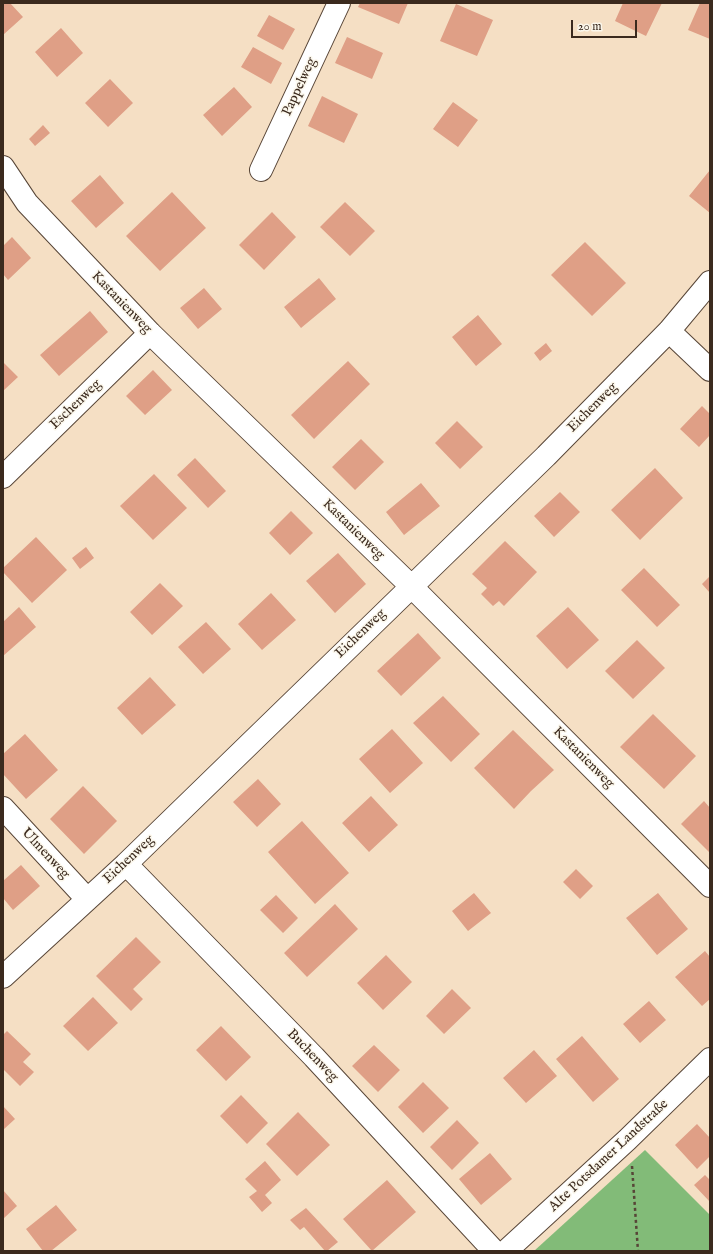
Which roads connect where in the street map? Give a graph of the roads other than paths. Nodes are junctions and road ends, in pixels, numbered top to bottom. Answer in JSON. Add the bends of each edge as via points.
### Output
{"nodes":[{"id":1,"x":339,"y":3,"type":"edge"},
{"id":2,"x":3,"y":167,"type":"edge"},
{"id":3,"x":261,"y":170,"type":"dead end"},
{"id":4,"x":710,"y":282,"type":"edge"},
{"id":5,"x":669,"y":331,"type":"junction"},
{"id":6,"x":150,"y":333,"type":"junction"},
{"id":7,"x":710,"y":370,"type":"edge"},
{"id":8,"x":3,"y":477,"type":"edge"},
{"id":9,"x":411,"y":586,"type":"junction"},
{"id":10,"x":3,"y":808,"type":"edge"},
{"id":11,"x":126,"y":864,"type":"junction"},
{"id":12,"x":710,"y":886,"type":"edge"},
{"id":13,"x":87,"y":899,"type":"junction"},
{"id":14,"x":3,"y":977,"type":"edge"},
{"id":15,"x":710,"y":1059,"type":"edge"},
{"id":16,"x":494,"y":1251,"type":"edge"},
{"id":17,"x":506,"y":1251,"type":"edge"}],
"edges":[{"from":1,"to":3,"type":"street","name":"Pappelweg"},
{"from":2,"to":6,"type":"street","name":"Kastanienweg","via":[[27,203]]},
{"from":4,"to":5,"type":"street","name":"Eichenweg"},
{"from":5,"to":7,"type":"street"},
{"from":5,"to":9,"type":"street","name":"Eichenweg","via":[[546,456]]},
{"from":6,"to":8,"type":"street","name":"Eschenweg"},
{"from":6,"to":9,"type":"street","name":"Kastanienweg"},
{"from":9,"to":11,"type":"street","name":"Eichenweg"},
{"from":9,"to":12,"type":"street","name":"Kastanienweg"},
{"from":10,"to":13,"type":"street","name":"Ulmenweg"},
{"from":11,"to":13,"type":"street","name":"Eichenweg"},
{"from":11,"to":16,"type":"street","name":"Buchenweg","via":[[314,1057]]},
{"from":13,"to":14,"type":"street","name":"Eichenweg"},
{"from":15,"to":17,"type":"street","name":"Alte Potsdamer Landstraße","via":[[627,1140]]}]}
